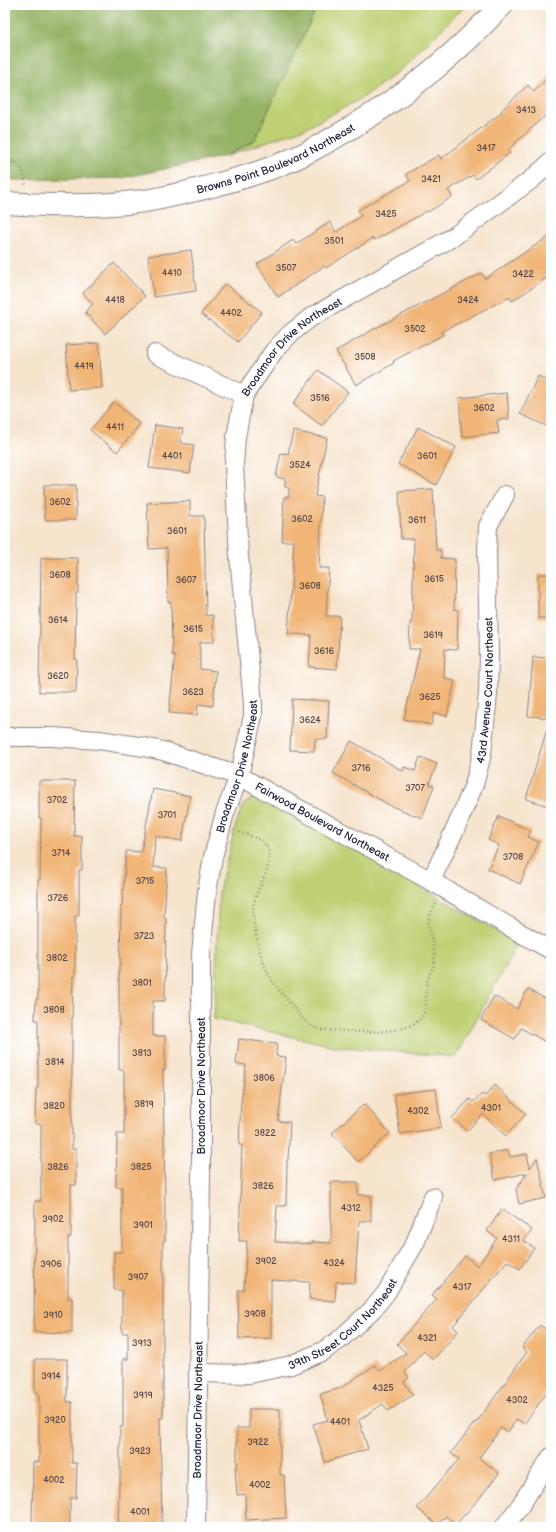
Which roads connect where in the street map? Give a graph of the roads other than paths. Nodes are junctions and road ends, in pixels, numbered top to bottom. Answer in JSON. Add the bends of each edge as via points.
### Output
{"nodes":[{"id":1,"x":502,"y":5,"type":"edge"},
{"id":2,"x":551,"y":162,"type":"edge"},
{"id":3,"x":5,"y":203,"type":"edge"},
{"id":4,"x":155,"y":354,"type":"dead end"},
{"id":5,"x":244,"y":395,"type":"junction"},
{"id":6,"x":505,"y":495,"type":"dead end"},
{"id":7,"x":5,"y":737,"type":"edge"},
{"id":8,"x":239,"y":776,"type":"junction"},
{"id":9,"x":437,"y":885,"type":"junction"},
{"id":10,"x":551,"y":950,"type":"edge"},
{"id":11,"x":433,"y":1197,"type":"dead end"},
{"id":12,"x":198,"y":1372,"type":"junction"},
{"id":13,"x":551,"y":1457,"type":"edge"},
{"id":14,"x":196,"y":1527,"type":"edge"},
{"id":15,"x":504,"y":1527,"type":"edge"}],
"edges":[{"from":1,"to":3,"type":"street","name":"Browns Point Boulevard Northeast","via":[[468,40],[414,85],[361,121],[307,152],[282,163],[229,181],[144,201],[81,205]]},
{"from":2,"to":5,"type":"street","name":"Broadmoor Drive Northeast","via":[[531,180],[453,237],[310,318],[274,351]]},
{"from":4,"to":5,"type":"street"},
{"from":5,"to":8,"type":"street","name":"Broadmoor Drive Northeast","via":[[234,465],[253,716]]},
{"from":6,"to":9,"type":"street","name":"43rd Avenue Court Northeast","via":[[488,526],[488,687],[482,754],[474,785]]},
{"from":7,"to":8,"type":"street","name":"Fairwood Boulevard Northeast","via":[[99,740],[144,747]]},
{"from":8,"to":9,"type":"street","name":"Fairwood Boulevard Northeast"},
{"from":8,"to":12,"type":"street","name":"Broadmoor Drive Northeast","via":[[213,857],[201,954]]},
{"from":9,"to":10,"type":"street","name":"Fairwood Boulevard Northeast"},
{"from":11,"to":12,"type":"street","name":"39th Street Court Northeast","via":[[414,1243],[386,1293],[372,1310],[338,1341],[291,1366],[250,1374]]},
{"from":12,"to":14,"type":"street","name":"Broadmoor Drive Northeast"},
{"from":13,"to":15,"type":"street"}]}
